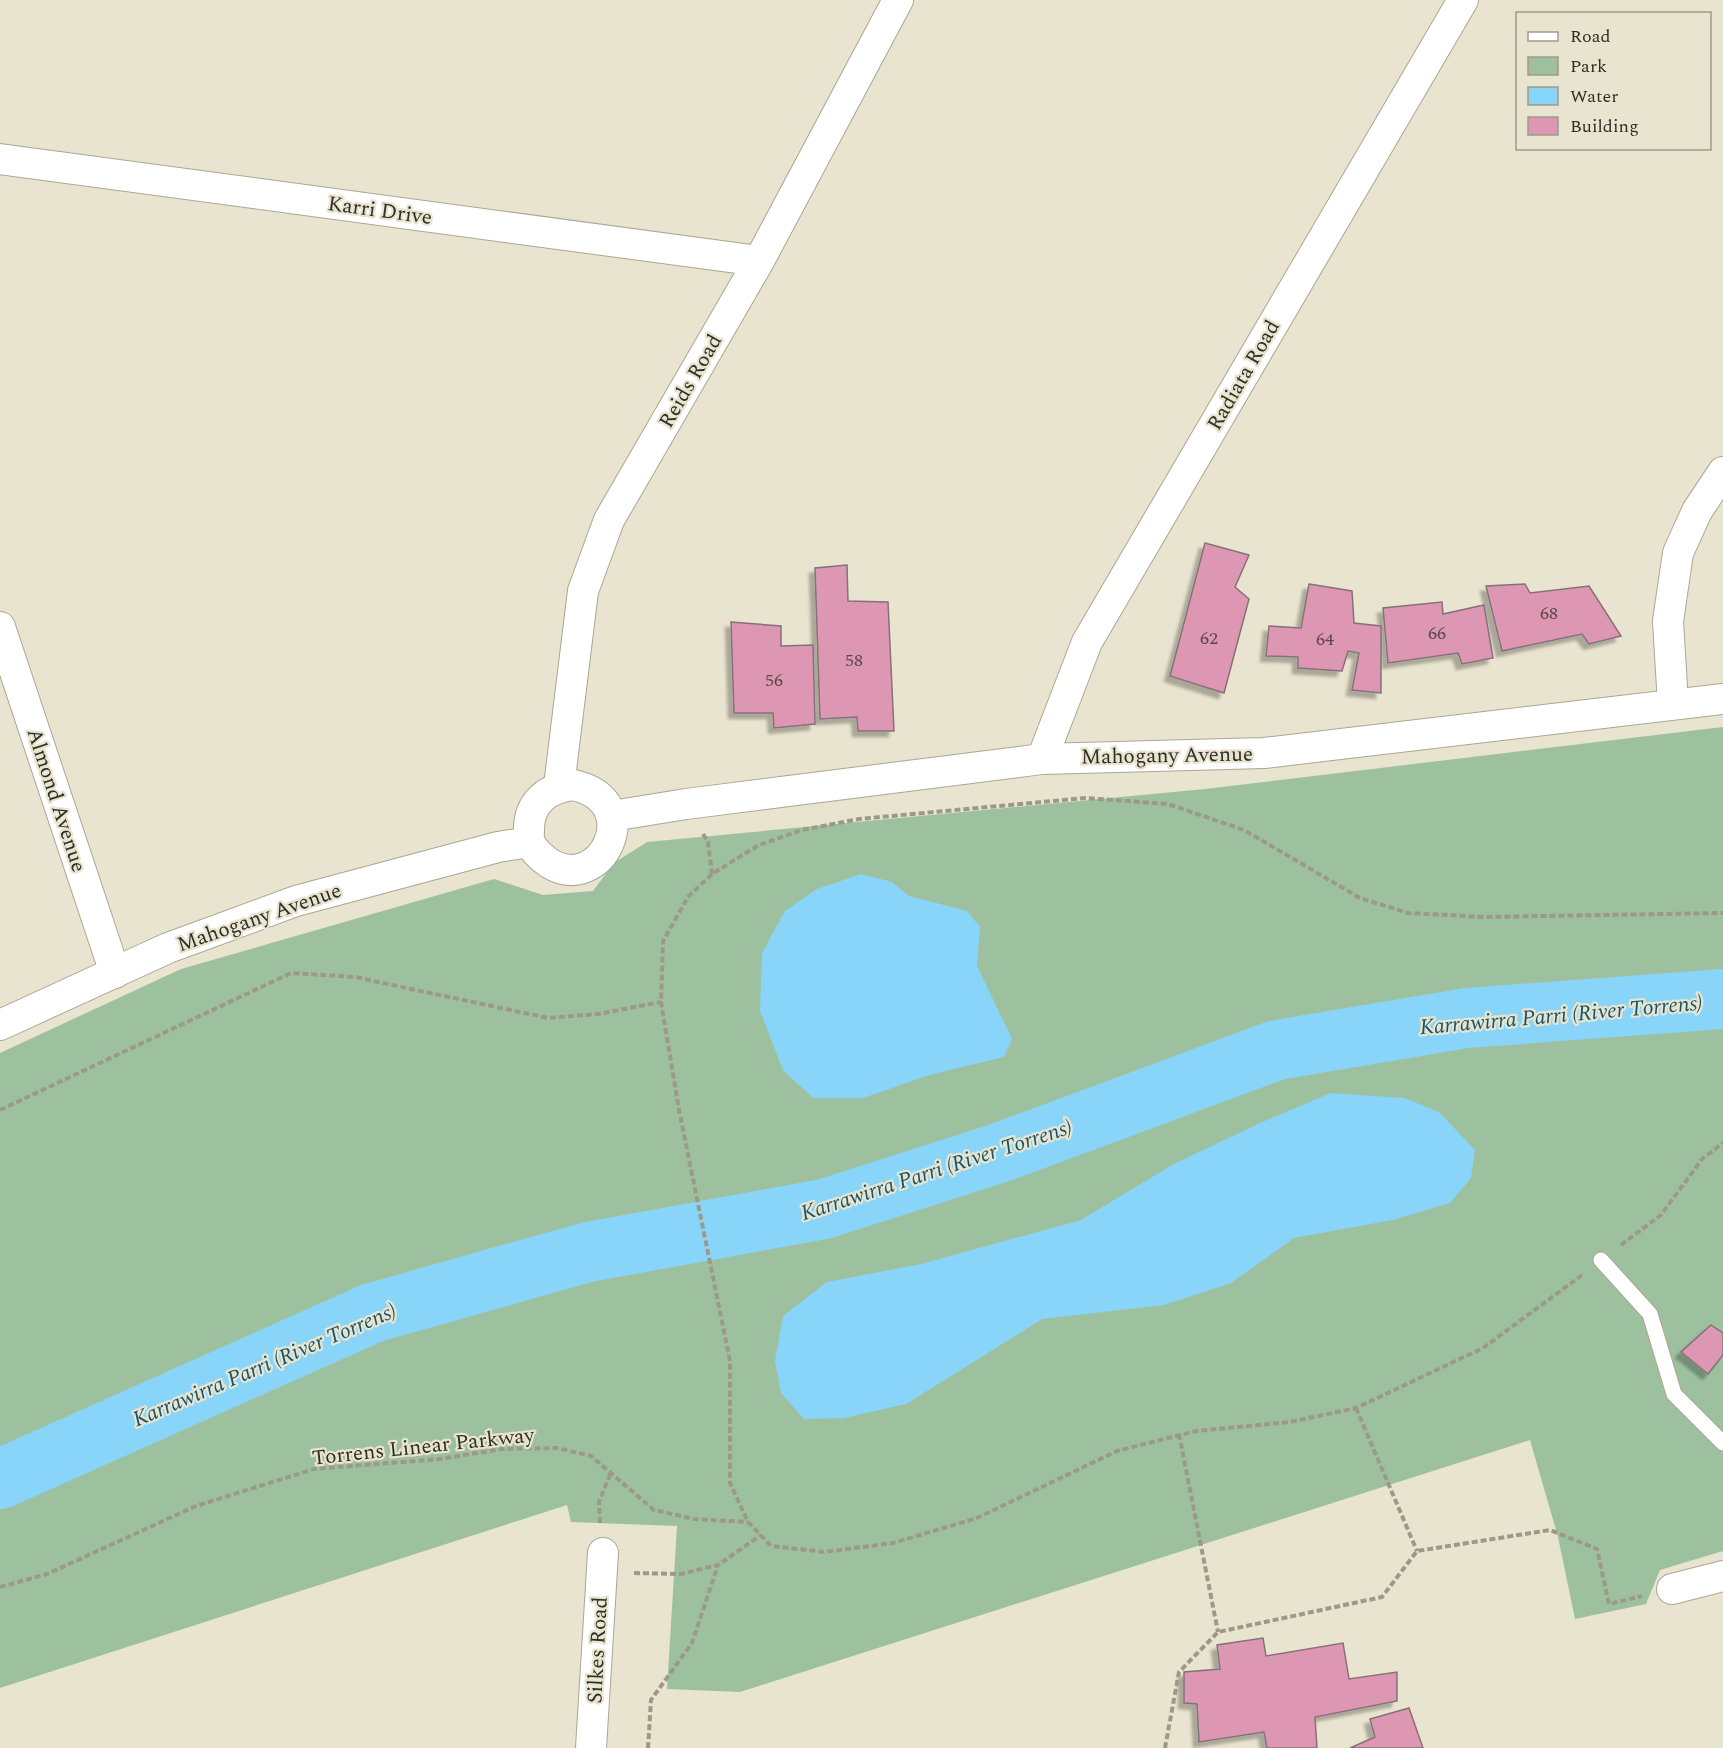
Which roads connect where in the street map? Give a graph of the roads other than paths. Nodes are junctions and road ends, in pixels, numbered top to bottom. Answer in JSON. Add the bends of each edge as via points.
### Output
{"nodes":[{"id":1,"x":898,"y":0,"type":"edge"},
{"id":2,"x":1463,"y":0,"type":"edge"},
{"id":3,"x":0,"y":159,"type":"edge"},
{"id":4,"x":759,"y":261,"type":"junction"},
{"id":5,"x":1723,"y":472,"type":"edge"},
{"id":6,"x":0,"y":627,"type":"edge"},
{"id":7,"x":1723,"y":699,"type":"edge"},
{"id":8,"x":1673,"y":704,"type":"junction"},
{"id":9,"x":1042,"y":759,"type":"junction"},
{"id":10,"x":559,"y":786,"type":"junction"},
{"id":11,"x":612,"y":816,"type":"junction"},
{"id":12,"x":529,"y":842,"type":"junction"},
{"id":13,"x":115,"y":973,"type":"junction"},
{"id":14,"x":0,"y":1025,"type":"edge"},
{"id":15,"x":1601,"y":1260,"type":"road end"},
{"id":16,"x":1723,"y":1443,"type":"edge"},
{"id":17,"x":602,"y":1563,"type":"road end"},
{"id":18,"x":1723,"y":1576,"type":"edge"},
{"id":19,"x":1672,"y":1589,"type":"road end"},
{"id":20,"x":591,"y":1748,"type":"edge"}],
"edges":[{"from":1,"to":4,"type":"street","name":"Reids Road"},
{"from":2,"to":9,"type":"street","name":"Radiata Road","via":[[1087,642]]},
{"from":3,"to":4,"type":"street","name":"Karri Drive"},
{"from":4,"to":10,"type":"street","name":"Reids Road","via":[[609,520],[583,591]]},
{"from":5,"to":8,"type":"street","via":[[1697,511],[1678,553],[1668,621]]},
{"from":6,"to":13,"type":"street","name":"Almond Avenue"},
{"from":7,"to":8,"type":"street","name":"Mahogany Avenue"},
{"from":8,"to":9,"type":"street","name":"Mahogany Avenue","via":[[1264,753]]},
{"from":9,"to":11,"type":"street","name":"Mahogany Avenue"},
{"from":10,"to":11,"type":"street","via":[[573,785],[597,794]]},
{"from":10,"to":12,"type":"street","via":[[532,810]]},
{"from":11,"to":12,"type":"street","via":[[610,843],[593,863],[580,868],[554,865]]},
{"from":12,"to":13,"type":"street","name":"Mahogany Avenue","via":[[498,846],[296,901],[168,948]]},
{"from":13,"to":14,"type":"street","name":"Mahogany Avenue"},
{"from":15,"to":16,"type":"lane","via":[[1650,1314],[1674,1394]]},
{"from":17,"to":20,"type":"street","name":"Silkes Road"},
{"from":18,"to":19,"type":"street"}]}
